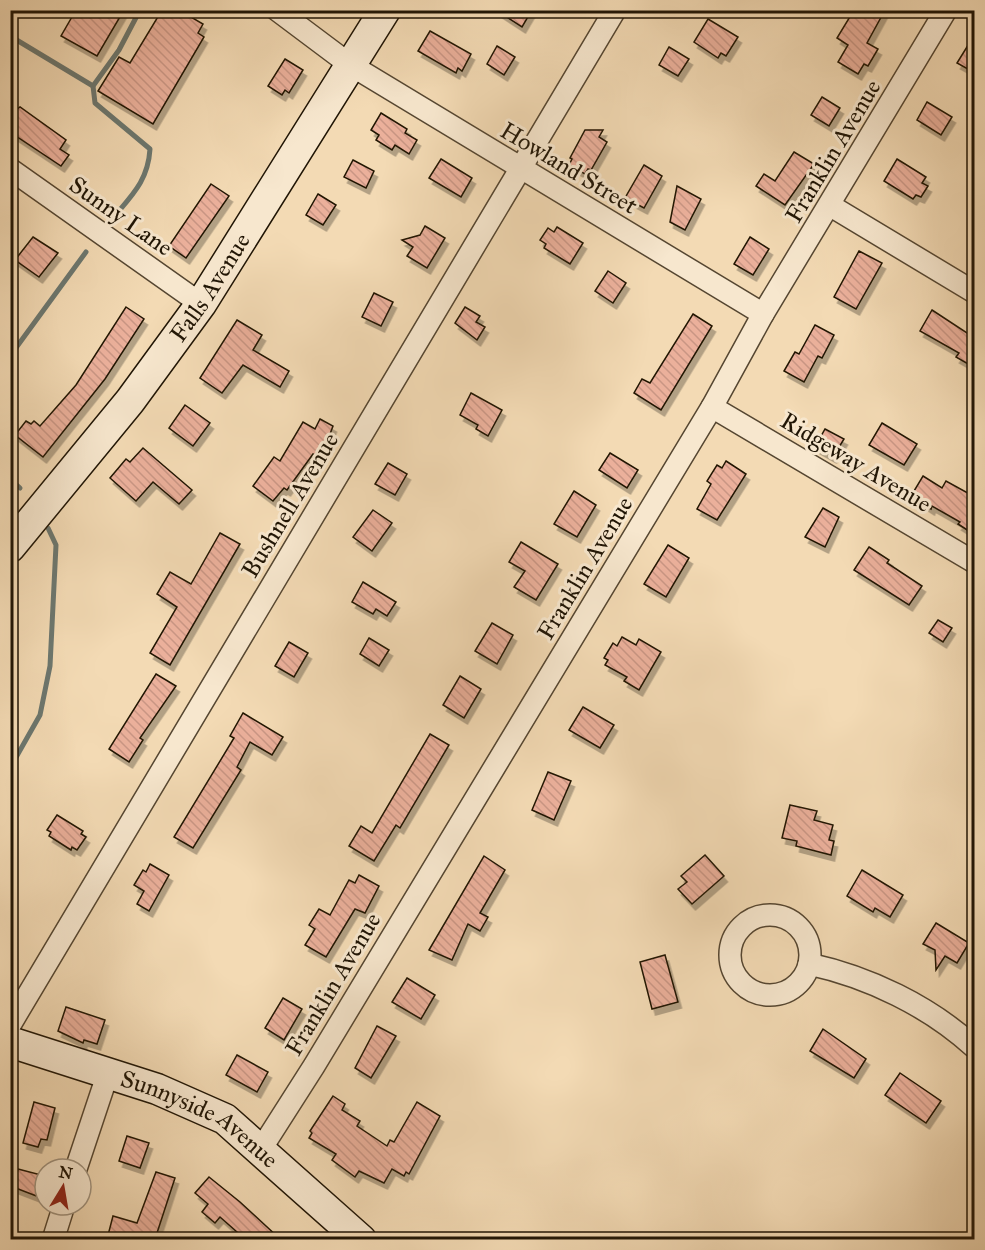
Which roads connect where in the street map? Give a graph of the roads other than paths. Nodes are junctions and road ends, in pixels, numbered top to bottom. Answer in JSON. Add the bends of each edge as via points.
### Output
{"nodes":[{"id":1,"x":276,"y":10,"type":"edge"},
{"id":2,"x":385,"y":10,"type":"edge"},
{"id":3,"x":615,"y":10,"type":"edge"},
{"id":4,"x":946,"y":10,"type":"edge"},
{"id":5,"x":350,"y":64,"type":"junction"},
{"id":6,"x":10,"y":169,"type":"edge"},
{"id":7,"x":521,"y":170,"type":"junction"},
{"id":8,"x":831,"y":206,"type":"junction"},
{"id":9,"x":975,"y":292,"type":"edge"},
{"id":10,"x":201,"y":304,"type":"junction"},
{"id":11,"x":763,"y":314,"type":"junction"},
{"id":12,"x":712,"y":407,"type":"junction"},
{"id":13,"x":10,"y":547,"type":"edge"},
{"id":14,"x":975,"y":562,"type":"edge"},
{"id":15,"x":809,"y":964,"type":"dead end"},
{"id":16,"x":10,"y":1025,"type":"edge"},
{"id":17,"x":10,"y":1042,"type":"edge"},
{"id":18,"x":975,"y":1047,"type":"edge"},
{"id":19,"x":108,"y":1072,"type":"junction"},
{"id":20,"x":261,"y":1149,"type":"junction"},
{"id":21,"x":80,"y":1157,"type":"edge"},
{"id":22,"x":60,"y":1217,"type":"edge"},
{"id":23,"x":53,"y":1239,"type":"edge"},
{"id":24,"x":361,"y":1239,"type":"edge"}],
"edges":[{"from":1,"to":5,"type":"street","name":"Howland Street"},
{"from":2,"to":5,"type":"main road","name":"Falls Avenue"},
{"from":3,"to":7,"type":"street","name":"Bushnell Avenue"},
{"from":4,"to":8,"type":"street","name":"Franklin Avenue"},
{"from":5,"to":7,"type":"street","name":"Howland Street"},
{"from":5,"to":10,"type":"main road","name":"Falls Avenue"},
{"from":6,"to":10,"type":"street","name":"Sunny Lane"},
{"from":7,"to":11,"type":"street","name":"Howland Street"},
{"from":7,"to":16,"type":"street","name":"Bushnell Avenue"},
{"from":8,"to":9,"type":"street"},
{"from":8,"to":11,"type":"street","name":"Franklin Avenue"},
{"from":10,"to":13,"type":"main road","name":"Falls Avenue","via":[[130,401]]},
{"from":11,"to":12,"type":"street","name":"Franklin Avenue"},
{"from":12,"to":14,"type":"street","name":"Ridgeway Avenue"},
{"from":12,"to":20,"type":"street","name":"Franklin Avenue"},
{"from":15,"to":18,"type":"street","via":[[839,970],[901,996]]},
{"from":17,"to":19,"type":"main road","name":"Sunnyside Avenue"},
{"from":19,"to":20,"type":"main road","name":"Sunnyside Avenue","via":[[225,1119]]},
{"from":19,"to":21,"type":"street"},
{"from":20,"to":24,"type":"main road","name":"Sunnyside Avenue"},
{"from":22,"to":23,"type":"street"}]}
